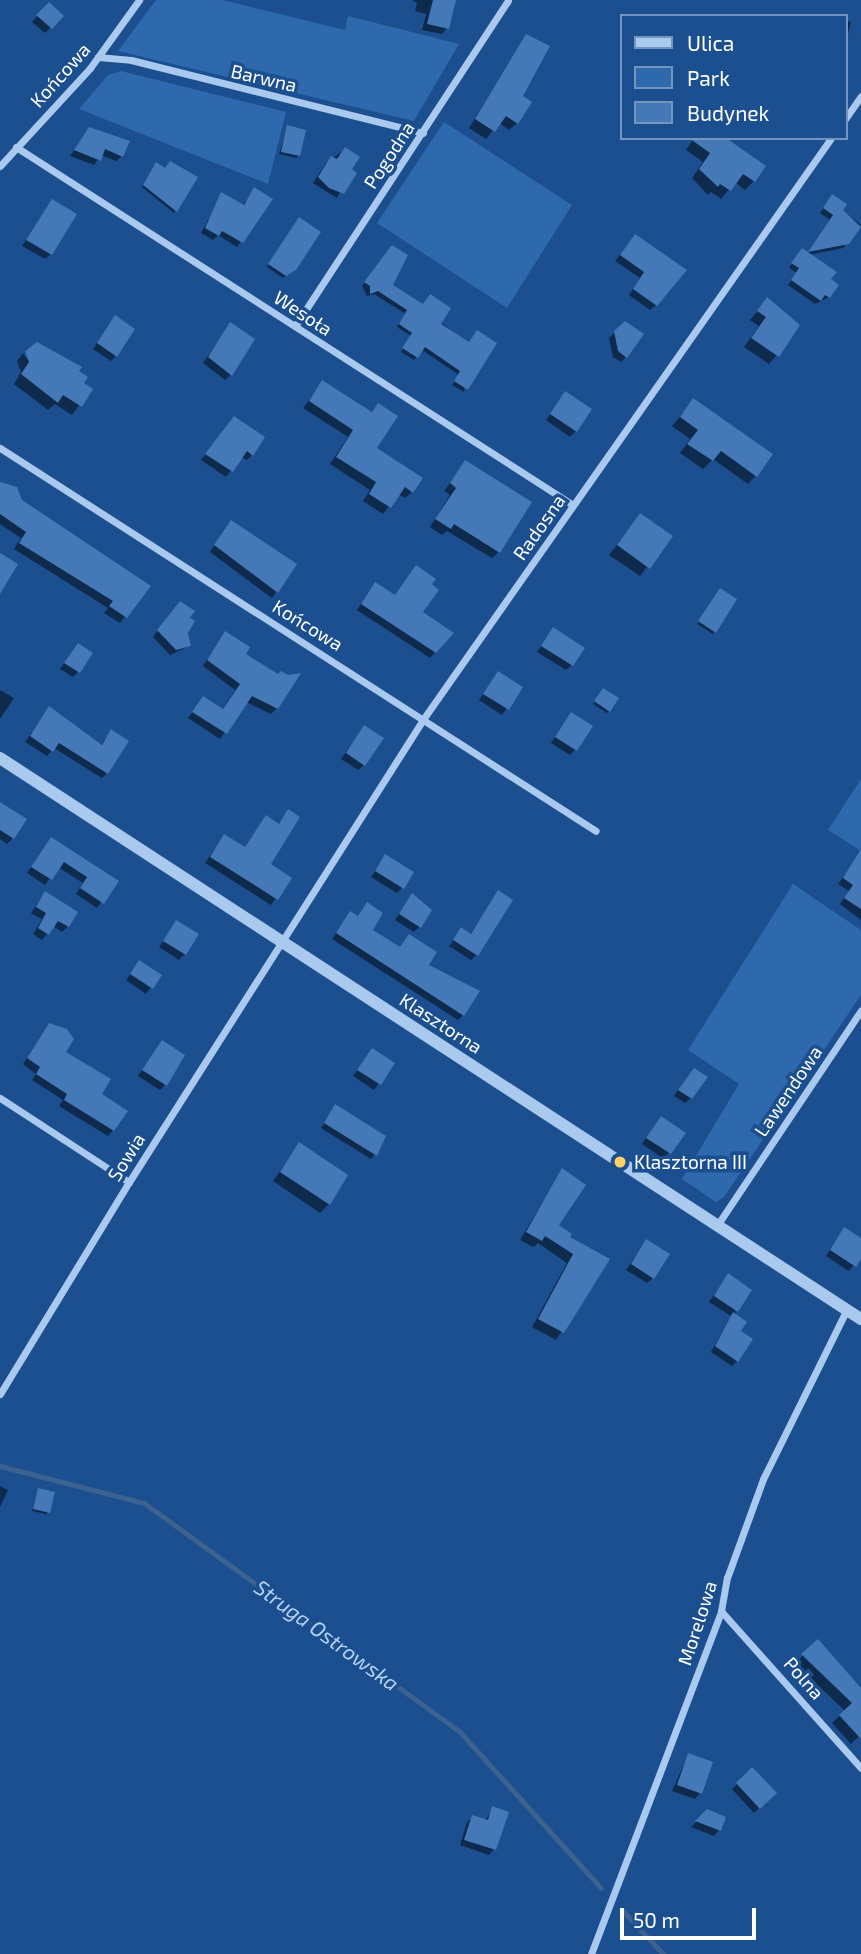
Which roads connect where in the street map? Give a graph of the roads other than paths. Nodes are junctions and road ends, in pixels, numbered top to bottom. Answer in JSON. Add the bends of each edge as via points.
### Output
{"nodes":[{"id":1,"x":139,"y":0,"type":"edge"},
{"id":2,"x":508,"y":0,"type":"edge"},
{"id":3,"x":98,"y":57,"type":"junction"},
{"id":4,"x":861,"y":96,"type":"edge"},
{"id":5,"x":847,"y":116,"type":"edge"},
{"id":6,"x":423,"y":133,"type":"junction"},
{"id":7,"x":830,"y":140,"type":"edge"},
{"id":8,"x":16,"y":147,"type":"junction"},
{"id":9,"x":0,"y":166,"type":"edge"},
{"id":10,"x":295,"y":326,"type":"junction"},
{"id":11,"x":0,"y":448,"type":"edge"},
{"id":12,"x":573,"y":505,"type":"junction"},
{"id":13,"x":424,"y":718,"type":"junction"},
{"id":14,"x":0,"y":758,"type":"edge"},
{"id":15,"x":596,"y":831,"type":"dead end"},
{"id":16,"x":281,"y":940,"type":"junction"},
{"id":17,"x":861,"y":1010,"type":"edge"},
{"id":18,"x":0,"y":1098,"type":"edge"},
{"id":19,"x":129,"y":1182,"type":"junction"},
{"id":20,"x":718,"y":1224,"type":"junction"},
{"id":21,"x":848,"y":1308,"type":"junction"},
{"id":22,"x":861,"y":1319,"type":"edge"},
{"id":23,"x":0,"y":1394,"type":"edge"},
{"id":24,"x":721,"y":1611,"type":"junction"},
{"id":25,"x":861,"y":1768,"type":"edge"},
{"id":26,"x":591,"y":1954,"type":"edge"}],
"edges":[{"from":1,"to":3,"type":"street","name":"Końcowa"},
{"from":2,"to":6,"type":"street","name":"Pogodna"},
{"from":3,"to":6,"type":"street","name":"Barwna","via":[[131,60]]},
{"from":3,"to":8,"type":"street","name":"Końcowa"},
{"from":4,"to":5,"type":"street"},
{"from":6,"to":10,"type":"street","name":"Pogodna"},
{"from":7,"to":12,"type":"street","name":"Radosna"},
{"from":8,"to":9,"type":"street","name":"Końcowa"},
{"from":8,"to":10,"type":"street","name":"Wesoła"},
{"from":10,"to":12,"type":"street","name":"Wesoła"},
{"from":11,"to":13,"type":"street","name":"Końcowa"},
{"from":12,"to":13,"type":"street","name":"Radosna"},
{"from":13,"to":15,"type":"street","name":"Końcowa"},
{"from":13,"to":16,"type":"street","name":"Radosna"},
{"from":14,"to":16,"type":"street","name":"Klasztorna"},
{"from":16,"to":19,"type":"street","name":"Sowia"},
{"from":16,"to":20,"type":"street","name":"Klasztorna"},
{"from":17,"to":20,"type":"street","name":"Lawendowa"},
{"from":18,"to":19,"type":"street"},
{"from":19,"to":23,"type":"street","name":"Sowia"},
{"from":20,"to":21,"type":"street","name":"Klasztorna"},
{"from":21,"to":22,"type":"street","name":"Klasztorna"},
{"from":21,"to":24,"type":"street","name":"Morelowa","via":[[763,1479],[727,1578]]},
{"from":24,"to":25,"type":"street","name":"Polna"},
{"from":24,"to":26,"type":"street","name":"Morelowa"}]}
